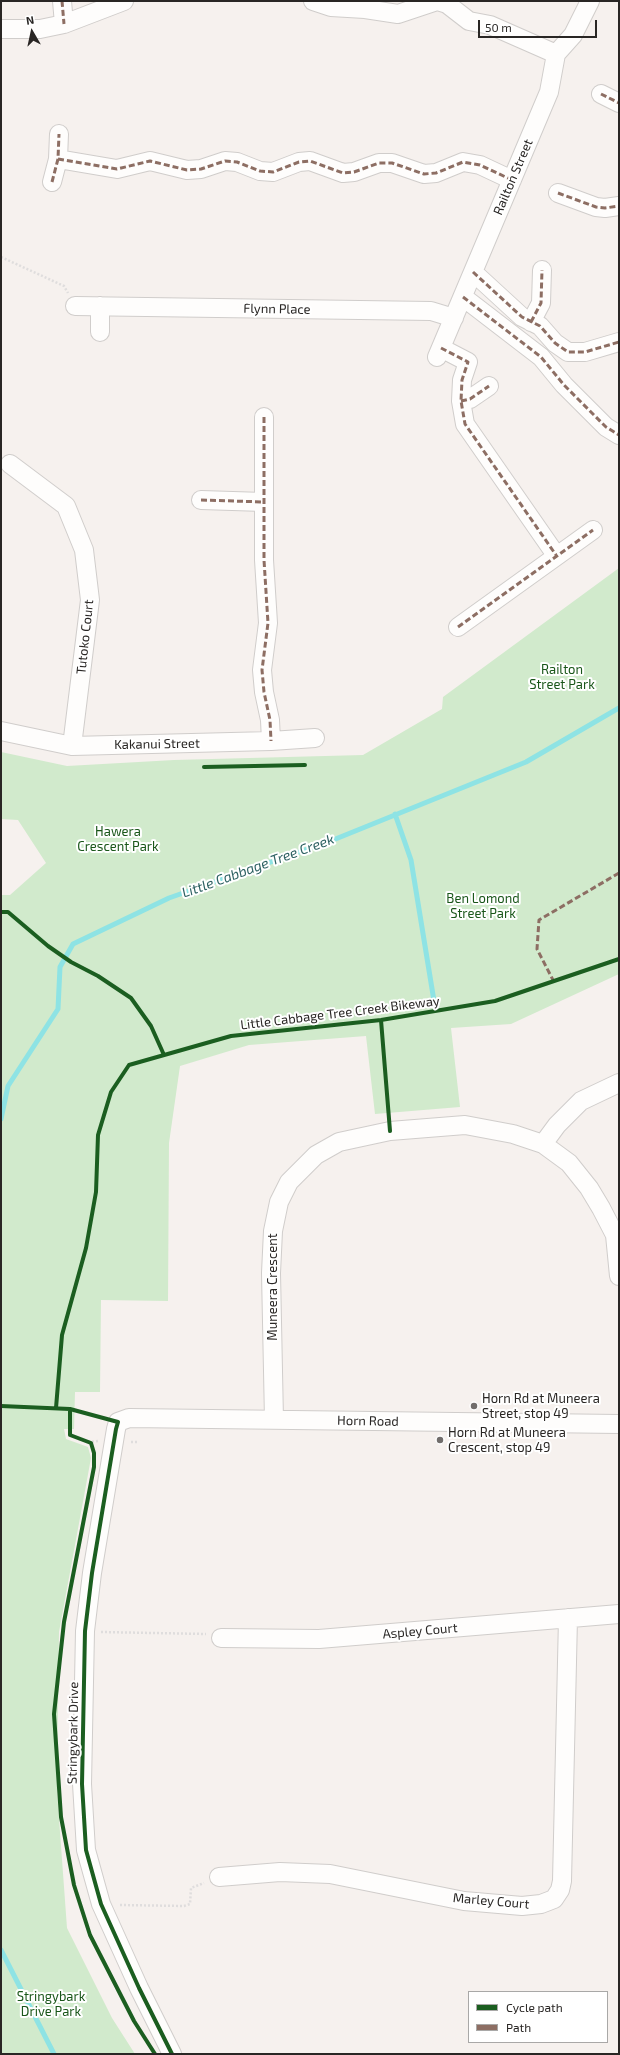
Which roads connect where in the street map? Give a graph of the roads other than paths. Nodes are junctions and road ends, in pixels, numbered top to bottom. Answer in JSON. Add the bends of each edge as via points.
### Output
{"nodes":[{"id":1,"x":62,"y":1,"type":"edge"},
{"id":2,"x":124,"y":1,"type":"edge"},
{"id":3,"x":313,"y":1,"type":"edge"},
{"id":4,"x":437,"y":1,"type":"edge"},
{"id":5,"x":590,"y":1,"type":"edge"},
{"id":6,"x":64,"y":24,"type":"junction"},
{"id":7,"x":1,"y":29,"type":"edge"},
{"id":8,"x":556,"y":54,"type":"junction"},
{"id":9,"x":601,"y":94,"type":"dead end"},
{"id":10,"x":619,"y":103,"type":"edge"},
{"id":11,"x":59,"y":134,"type":"dead end"},
{"id":12,"x":58,"y":159,"type":"junction"},
{"id":13,"x":512,"y":180,"type":"junction"},
{"id":14,"x":52,"y":182,"type":"dead end"},
{"id":15,"x":558,"y":193,"type":"dead end"},
{"id":16,"x":619,"y":206,"type":"edge"},
{"id":17,"x":542,"y":270,"type":"dead end"},
{"id":18,"x":473,"y":272,"type":"junction"},
{"id":19,"x":463,"y":297,"type":"junction"},
{"id":20,"x":75,"y":306,"type":"road end"},
{"id":21,"x":100,"y":306,"type":"junction"},
{"id":22,"x":454,"y":318,"type":"junction"},
{"id":23,"x":531,"y":322,"type":"junction"},
{"id":24,"x":100,"y":332,"type":"dead end"},
{"id":25,"x":619,"y":342,"type":"edge"},
{"id":26,"x":489,"y":386,"type":"dead end"},
{"id":27,"x":461,"y":400,"type":"junction"},
{"id":28,"x":264,"y":416,"type":"dead end"},
{"id":29,"x":619,"y":435,"type":"edge"},
{"id":30,"x":10,"y":464,"type":"dead end"},
{"id":31,"x":201,"y":500,"type":"dead end"},
{"id":32,"x":264,"y":502,"type":"junction"},
{"id":33,"x":593,"y":530,"type":"dead end"},
{"id":34,"x":556,"y":555,"type":"junction"},
{"id":35,"x":458,"y":627,"type":"dead end"},
{"id":36,"x":1,"y":732,"type":"edge"},
{"id":37,"x":315,"y":738,"type":"dead end"},
{"id":38,"x":270,"y":741,"type":"junction"},
{"id":39,"x":72,"y":746,"type":"junction"},
{"id":40,"x":619,"y":1083,"type":"edge"},
{"id":41,"x":542,"y":1144,"type":"junction"},
{"id":42,"x":617,"y":1235,"type":"edge"},
{"id":43,"x":619,"y":1276,"type":"edge"},
{"id":44,"x":274,"y":1420,"type":"junction"},
{"id":45,"x":118,"y":1422,"type":"joint"},
{"id":46,"x":619,"y":1424,"type":"edge"},
{"id":47,"x":619,"y":1614,"type":"edge"},
{"id":48,"x":568,"y":1618,"type":"junction"},
{"id":49,"x":221,"y":1638,"type":"road end"},
{"id":50,"x":219,"y":1877,"type":"road end"},
{"id":51,"x":172,"y":2054,"type":"edge"}],
"edges":[{"from":1,"to":6,"type":"street"},
{"from":2,"to":6,"type":"street"},
{"from":3,"to":4,"type":"street","via":[[331,7],[398,14]]},
{"from":4,"to":8,"type":"street","via":[[447,4],[469,21],[490,25]]},
{"from":5,"to":8,"type":"street","via":[[573,35]]},
{"from":6,"to":7,"type":"street","via":[[40,29]]},
{"from":8,"to":13,"type":"street","name":"Railton Street","via":[[549,92]]},
{"from":9,"to":10,"type":"street"},
{"from":11,"to":12,"type":"street"},
{"from":12,"to":13,"type":"street","via":[[117,169],[150,161],[187,170],[201,169],[226,161],[273,172],[299,162],[310,161],[343,173],[379,163],[392,163],[424,174],[436,173],[463,162],[480,166]]},
{"from":12,"to":14,"type":"street"},
{"from":13,"to":18,"type":"street","name":"Railton Street"},
{"from":15,"to":16,"type":"street","via":[[596,207]]},
{"from":17,"to":23,"type":"street","via":[[541,303]]},
{"from":18,"to":19,"type":"street","name":"Railton Street"},
{"from":18,"to":23,"type":"street","via":[[522,317]]},
{"from":19,"to":22,"type":"street","name":"Railton Street"},
{"from":19,"to":29,"type":"street","via":[[541,357],[564,385],[606,427]]},
{"from":20,"to":21,"type":"street","name":"Flynn Place"},
{"from":21,"to":22,"type":"street","name":"Flynn Place","via":[[431,311]]},
{"from":21,"to":24,"type":"street"},
{"from":22,"to":27,"type":"street","name":"Railton Street","via":[[439,352],[468,362],[462,380]]},
{"from":23,"to":25,"type":"street","via":[[540,326],[555,343],[568,352],[584,352]]},
{"from":26,"to":27,"type":"street","via":[[470,398]]},
{"from":27,"to":34,"type":"street","via":[[465,424]]},
{"from":28,"to":32,"type":"street"},
{"from":30,"to":39,"type":"street","name":"Tutoko Court","via":[[66,506],[84,550],[90,600]]},
{"from":31,"to":32,"type":"street"},
{"from":32,"to":38,"type":"street","via":[[268,623],[262,670],[270,720]]},
{"from":33,"to":34,"type":"street"},
{"from":34,"to":35,"type":"street"},
{"from":36,"to":39,"type":"street","name":"Kakanui Street"},
{"from":37,"to":38,"type":"street","name":"Kakanui Street"},
{"from":38,"to":39,"type":"street","name":"Kakanui Street"},
{"from":40,"to":41,"type":"street","via":[[581,1101],[557,1124]]},
{"from":41,"to":42,"type":"street","name":"Muneera Crescent","via":[[569,1163],[589,1188]]},
{"from":41,"to":44,"type":"street","name":"Muneera Crescent","via":[[507,1132],[464,1125],[390,1130],[339,1142],[316,1155],[289,1182],[279,1202],[273,1231],[271,1273]]},
{"from":42,"to":43,"type":"street","name":"Muneera Crescent"},
{"from":44,"to":45,"type":"street","name":"Horn Road","via":[[129,1418]]},
{"from":44,"to":46,"type":"street","name":"Horn Road"},
{"from":45,"to":51,"type":"street","name":"Stringybark Drive","via":[[92,1573],[85,1631],[83,1817],[86,1850],[101,1904]]},
{"from":47,"to":48,"type":"street","name":"Aspley Court"},
{"from":48,"to":49,"type":"street","name":"Aspley Court","via":[[319,1639]]},
{"from":48,"to":50,"type":"street","name":"Marley Court","via":[[562,1881],[554,1899],[541,1904],[522,1906],[464,1901],[330,1874],[280,1872]]}]}
